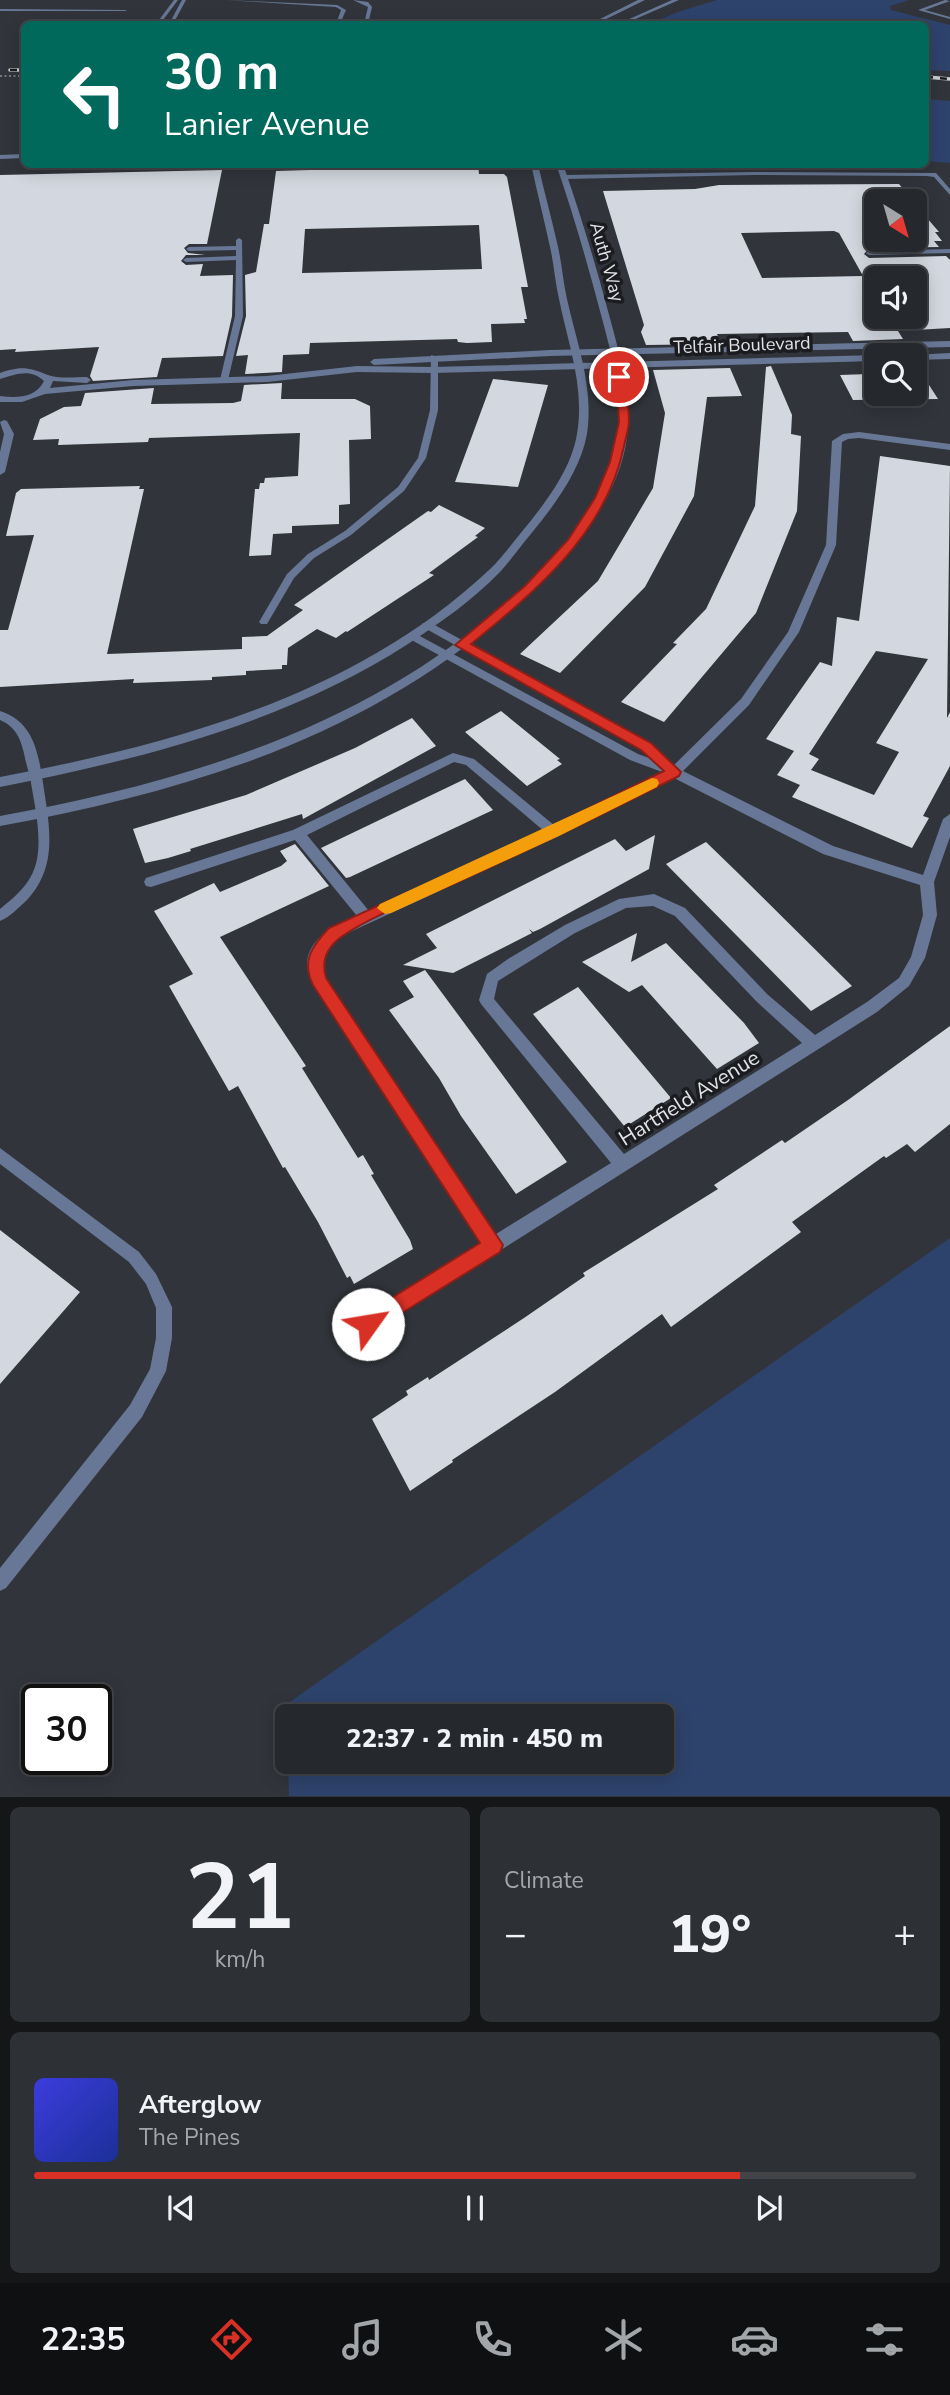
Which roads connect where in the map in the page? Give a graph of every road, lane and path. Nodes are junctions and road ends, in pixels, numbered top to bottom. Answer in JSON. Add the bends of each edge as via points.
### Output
{"nodes":[{"id":1,"x":176,"y":0,"type":"edge"},
{"id":2,"x":184,"y":0,"type":"edge"},
{"id":3,"x":227,"y":0,"type":"edge"},
{"id":4,"x":355,"y":0,"type":"edge"},
{"id":5,"x":642,"y":0,"type":"edge"},
{"id":6,"x":676,"y":0,"type":"edge"},
{"id":7,"x":949,"y":0,"type":"edge"},
{"id":8,"x":0,"y":10,"type":"edge"},
{"id":9,"x":125,"y":11,"type":"dead end"},
{"id":10,"x":950,"y":18,"type":"edge"},
{"id":11,"x":160,"y":21,"type":"edge"},
{"id":12,"x":173,"y":21,"type":"edge"},
{"id":13,"x":339,"y":21,"type":"edge"},
{"id":14,"x":367,"y":21,"type":"edge"},
{"id":15,"x":599,"y":21,"type":"edge"},
{"id":16,"x":628,"y":21,"type":"edge"},
{"id":17,"x":0,"y":76,"type":"edge"},
{"id":18,"x":21,"y":76,"type":"edge"},
{"id":19,"x":21,"y":156,"type":"edge"},
{"id":20,"x":0,"y":157,"type":"edge"},
{"id":21,"x":535,"y":168,"type":"edge"},
{"id":22,"x":561,"y":168,"type":"edge"},
{"id":23,"x":796,"y":168,"type":"edge"},
{"id":24,"x":798,"y":172,"type":"junction"},
{"id":25,"x":564,"y":177,"type":"junction"},
{"id":26,"x":950,"y":193,"type":"edge"},
{"id":27,"x":239,"y":244,"type":"joint"},
{"id":28,"x":189,"y":249,"type":"dead end"},
{"id":29,"x":950,"y":251,"type":"edge"},
{"id":30,"x":869,"y":253,"type":"dead end"},
{"id":31,"x":239,"y":258,"type":"junction"},
{"id":32,"x":186,"y":260,"type":"dead end"},
{"id":33,"x":950,"y":344,"type":"edge"},
{"id":34,"x":927,"y":345,"type":"edge"},
{"id":35,"x":864,"y":346,"type":"edge"},
{"id":36,"x":578,"y":352,"type":"junction"},
{"id":37,"x":616,"y":352,"type":"junction"},
{"id":38,"x":950,"y":356,"type":"edge"},
{"id":39,"x":864,"y":357,"type":"edge"},
{"id":40,"x":927,"y":357,"type":"edge"},
{"id":41,"x":434,"y":358,"type":"junction"},
{"id":42,"x":582,"y":366,"type":"junction"},
{"id":43,"x":618,"y":367,"type":"junction"},
{"id":44,"x":357,"y":369,"type":"junction"},
{"id":45,"x":433,"y":370,"type":"junction"},
{"id":46,"x":0,"y":376,"type":"edge"},
{"id":47,"x":48,"y":377,"type":"junction"},
{"id":48,"x":224,"y":380,"type":"junction"},
{"id":49,"x":133,"y":383,"type":"junction"},
{"id":50,"x":43,"y":391,"type":"junction"},
{"id":51,"x":0,"y":399,"type":"edge"},
{"id":52,"x":12,"y":401,"type":"junction"},
{"id":53,"x":2,"y":425,"type":"edge"},
{"id":54,"x":950,"y":447,"type":"edge"},
{"id":55,"x":0,"y":471,"type":"edge"},
{"id":56,"x":264,"y":622,"type":"dead end"},
{"id":57,"x":428,"y":625,"type":"junction"},
{"id":58,"x":412,"y":637,"type":"junction"},
{"id":59,"x":462,"y":645,"type":"junction"},
{"id":60,"x":446,"y":656,"type":"junction"},
{"id":61,"x":0,"y":715,"type":"edge"},
{"id":62,"x":674,"y":772,"type":"junction"},
{"id":63,"x":36,"y":776,"type":"junction"},
{"id":64,"x":0,"y":782,"type":"edge"},
{"id":65,"x":40,"y":815,"type":"junction"},
{"id":66,"x":950,"y":819,"type":"edge"},
{"id":67,"x":0,"y":821,"type":"edge"},
{"id":68,"x":554,"y":832,"type":"junction"},
{"id":69,"x":298,"y":834,"type":"junction"},
{"id":70,"x":151,"y":882,"type":"dead end"},
{"id":71,"x":927,"y":882,"type":"junction"},
{"id":72,"x":0,"y":916,"type":"edge"},
{"id":73,"x":366,"y":917,"type":"junction"},
{"id":74,"x":814,"y":1044,"type":"junction"},
{"id":75,"x":0,"y":1155,"type":"edge"},
{"id":76,"x":622,"y":1164,"type":"junction"},
{"id":77,"x":493,"y":1245,"type":"junction"},
{"id":78,"x":348,"y":1337,"type":"dead end"},
{"id":79,"x":0,"y":1582,"type":"edge"}],
"edges":[{"from":1,"to":11,"type":"lane"},
{"from":2,"to":12,"type":"lane"},
{"from":3,"to":13,"type":"lane","via":[[337,6],[344,10]]},
{"from":4,"to":14,"type":"lane","via":[[370,7]]},
{"from":5,"to":15,"type":"street"},
{"from":6,"to":16,"type":"street"},
{"from":7,"to":10,"type":"lane","via":[[920,10]]},
{"from":8,"to":9,"type":"lane"},
{"from":17,"to":18,"type":"path"},
{"from":19,"to":20,"type":"lane"},
{"from":21,"to":36,"type":"street"},
{"from":22,"to":25,"type":"street","name":"Auth Way"},
{"from":23,"to":24,"type":"lane"},
{"from":24,"to":25,"type":"lane"},
{"from":24,"to":26,"type":"lane","via":[[936,175]]},
{"from":25,"to":37,"type":"street","name":"Auth Way"},
{"from":27,"to":28,"type":"lane"},
{"from":27,"to":31,"type":"lane"},
{"from":29,"to":30,"type":"lane"},
{"from":31,"to":32,"type":"lane"},
{"from":31,"to":48,"type":"lane","via":[[239,316]]},
{"from":33,"to":34,"type":"street","name":"Telfair Boulevard"},
{"from":35,"to":37,"type":"street","name":"Telfair Boulevard"},
{"from":36,"to":37,"type":"street","name":"Telfair Boulevard"},
{"from":36,"to":41,"type":"street","name":"Telfair Boulevard"},
{"from":36,"to":42,"type":"street"},
{"from":37,"to":43,"type":"street","name":"Auth Way"},
{"from":38,"to":40,"type":"street"},
{"from":39,"to":43,"type":"street","name":"Telfair Boulevard"},
{"from":41,"to":44,"type":"street","name":"Telfair Boulevard","via":[[373,362]]},
{"from":41,"to":45,"type":"lane"},
{"from":42,"to":43,"type":"street","name":"Telfair Boulevard"},
{"from":42,"to":45,"type":"street","name":"Telfair Boulevard"},
{"from":42,"to":57,"type":"street","via":[[586,393],[582,437],[558,491],[522,545]]},
{"from":43,"to":59,"type":"street","name":"Auth Way","via":[[624,422],[601,498],[572,542],[530,589]]},
{"from":44,"to":45,"type":"street","name":"Telfair Boulevard"},
{"from":44,"to":48,"type":"street","name":"Telfair Boulevard"},
{"from":45,"to":56,"type":"lane","via":[[434,410],[423,453],[401,489],[290,576]]},
{"from":46,"to":47,"type":"street","name":"Telfair Boulevard","via":[[28,370]]},
{"from":47,"to":49,"type":"street","name":"Telfair Boulevard"},
{"from":47,"to":50,"type":"street"},
{"from":48,"to":49,"type":"street","name":"Telfair Boulevard"},
{"from":49,"to":50,"type":"street","name":"Telfair Boulevard"},
{"from":50,"to":52,"type":"street","name":"Telfair Boulevard"},
{"from":51,"to":52,"type":"street"},
{"from":52,"to":53,"type":"street"},
{"from":53,"to":55,"type":"street","via":[[9,434]]},
{"from":54,"to":62,"type":"street","via":[[859,435],[837,441],[831,545],[793,632],[745,702]]},
{"from":57,"to":58,"type":"street"},
{"from":57,"to":59,"type":"street"},
{"from":58,"to":60,"type":"street"},
{"from":58,"to":63,"type":"street","via":[[325,685],[245,719],[160,747]]},
{"from":59,"to":60,"type":"street","name":"Auth Way"},
{"from":59,"to":62,"type":"street","via":[[646,747]]},
{"from":60,"to":62,"type":"street","via":[[634,757]]},
{"from":60,"to":65,"type":"street","name":"Auth Way","via":[[332,722],[255,754],[153,789]]},
{"from":61,"to":63,"type":"street","via":[[22,729]]},
{"from":62,"to":68,"type":"street"},
{"from":62,"to":71,"type":"street","via":[[828,850]]},
{"from":63,"to":64,"type":"street"},
{"from":63,"to":65,"type":"lane"},
{"from":65,"to":67,"type":"street","name":"Auth Way"},
{"from":65,"to":72,"type":"lane","via":[[40,872]]},
{"from":66,"to":71,"type":"street","name":"Hartfield Avenue"},
{"from":68,"to":69,"type":"street","via":[[470,762],[453,757]]},
{"from":68,"to":73,"type":"street"},
{"from":69,"to":70,"type":"street"},
{"from":69,"to":73,"type":"street"},
{"from":71,"to":74,"type":"street","name":"Hartfield Avenue","via":[[930,915],[918,958],[904,982]]},
{"from":73,"to":77,"type":"street","via":[[334,933],[319,950],[314,964],[318,980]]},
{"from":74,"to":76,"type":"street","name":"Hartfield Avenue"},
{"from":74,"to":76,"type":"street","via":[[762,998],[680,912],[654,900],[624,903],[513,962],[492,978],[486,1000]]},
{"from":75,"to":79,"type":"lane","via":[[134,1257],[151,1279],[163,1307],[164,1338],[158,1371],[136,1411]]},
{"from":76,"to":77,"type":"street","name":"Hartfield Avenue"},
{"from":77,"to":78,"type":"street","name":"Hartfield Avenue"}]}
